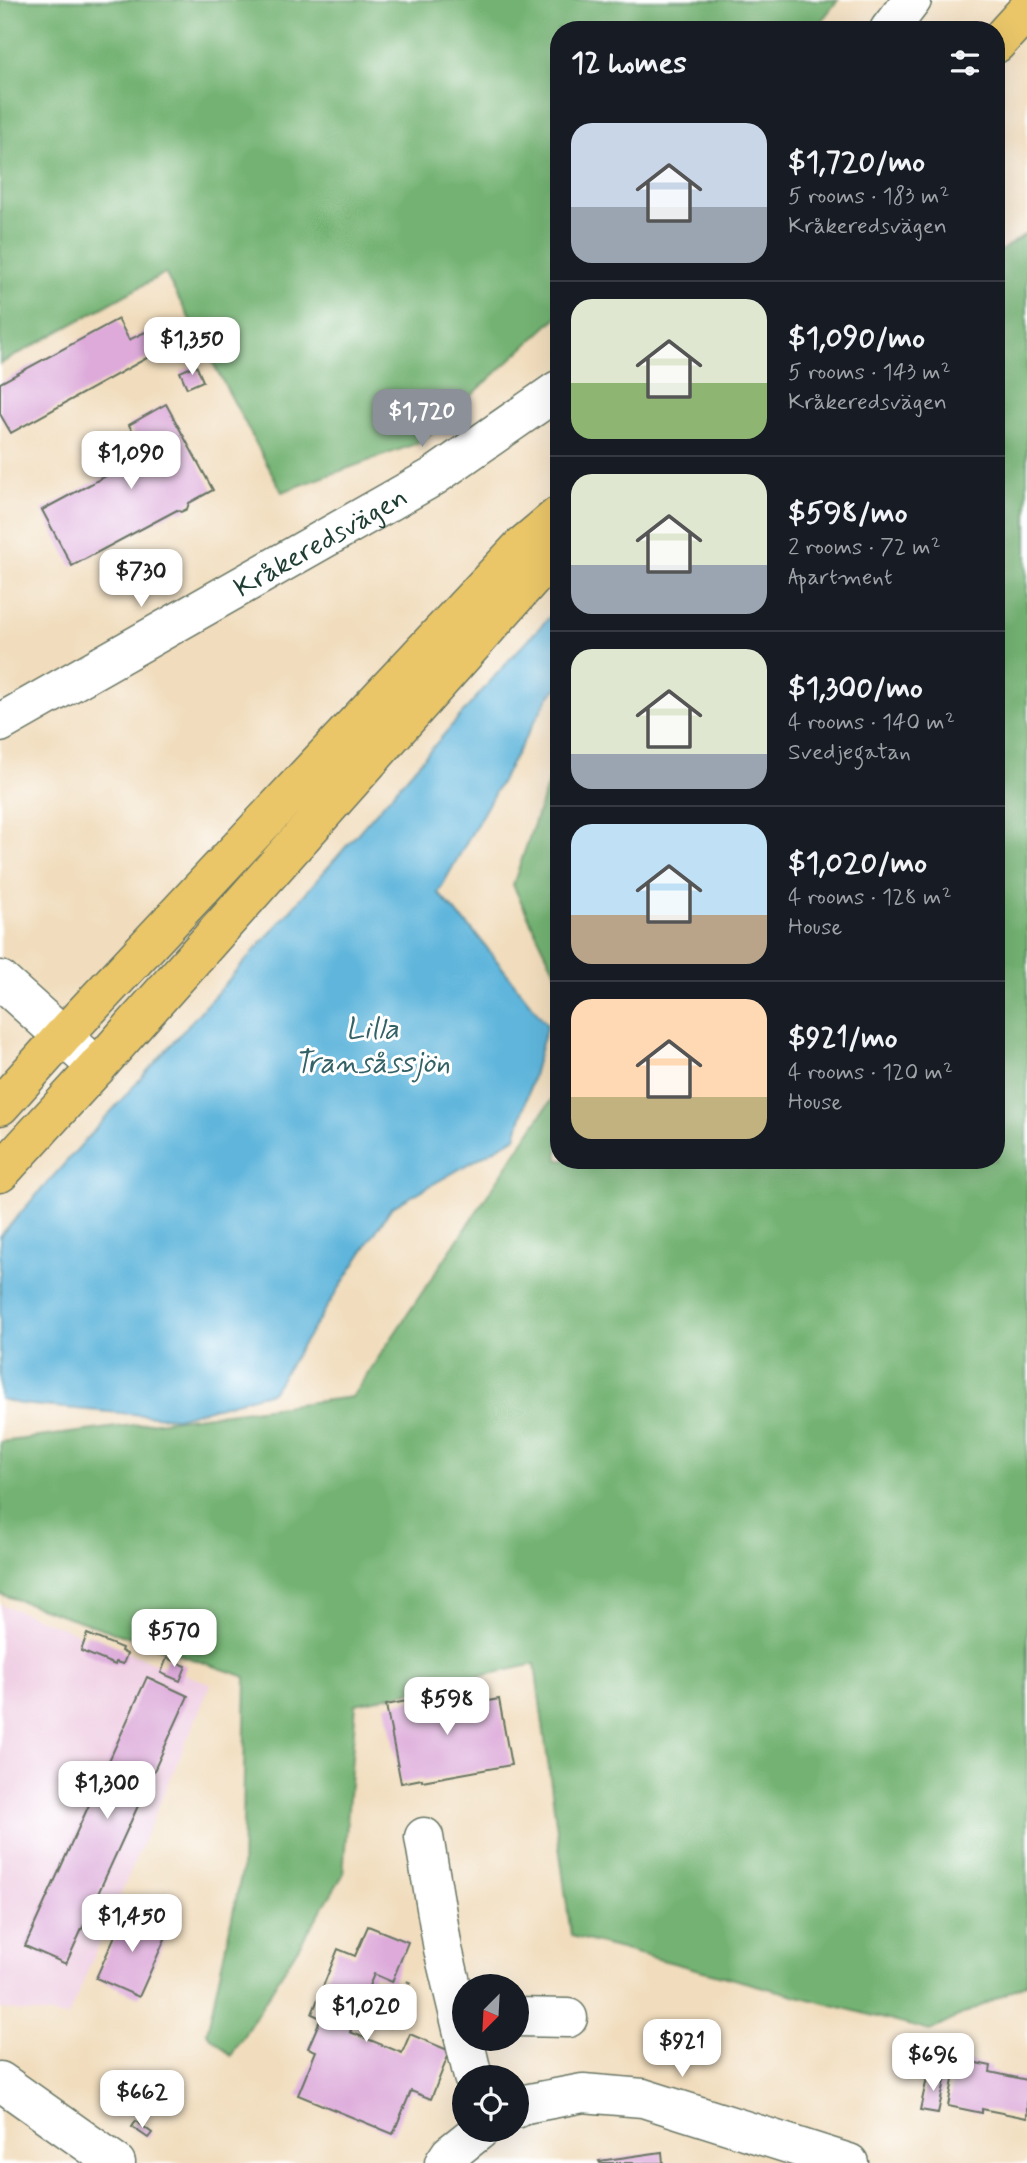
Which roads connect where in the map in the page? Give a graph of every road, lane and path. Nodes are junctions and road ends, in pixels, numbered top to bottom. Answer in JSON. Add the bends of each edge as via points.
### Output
{"nodes":[{"id":1,"x":912,"y":0,"type":"edge"},
{"id":2,"x":1027,"y":10,"type":"edge"},
{"id":3,"x":896,"y":21,"type":"edge"},
{"id":4,"x":1005,"y":34,"type":"edge"},
{"id":5,"x":550,"y":396,"type":"edge"},
{"id":6,"x":550,"y":523,"type":"edge"},
{"id":7,"x":550,"y":555,"type":"edge"},
{"id":8,"x":0,"y":723,"type":"edge"},
{"id":9,"x":0,"y":980,"type":"edge"},
{"id":10,"x":63,"y":1036,"type":"junction"},
{"id":11,"x":97,"y":1067,"type":"junction"},
{"id":12,"x":0,"y":1106,"type":"edge"},
{"id":13,"x":0,"y":1173,"type":"edge"},
{"id":14,"x":424,"y":1837,"type":"dead end"},
{"id":15,"x":452,"y":1984,"type":"edge"},
{"id":16,"x":529,"y":2017,"type":"edge"},
{"id":17,"x":568,"y":2018,"type":"dead end"},
{"id":18,"x":0,"y":2081,"type":"edge"},
{"id":19,"x":529,"y":2103,"type":"edge"},
{"id":20,"x":465,"y":2142,"type":"edge"},
{"id":21,"x":116,"y":2163,"type":"edge"},
{"id":22,"x":444,"y":2163,"type":"edge"},
{"id":23,"x":849,"y":2163,"type":"edge"}],
"edges":[{"from":1,"to":3,"type":"street"},
{"from":2,"to":4,"type":"main road"},
{"from":5,"to":8,"type":"street","name":"Kråkeredsvägen","via":[[433,477]]},
{"from":6,"to":10,"type":"main road","via":[[521,547]]},
{"from":7,"to":11,"type":"main road"},
{"from":9,"to":10,"type":"street"},
{"from":10,"to":11,"type":"street"},
{"from":10,"to":12,"type":"main road"},
{"from":11,"to":13,"type":"main road"},
{"from":14,"to":15,"type":"street"},
{"from":16,"to":17,"type":"street"},
{"from":18,"to":21,"type":"street"},
{"from":19,"to":23,"type":"street","via":[[583,2093],[643,2098]]},
{"from":20,"to":22,"type":"street"}]}
